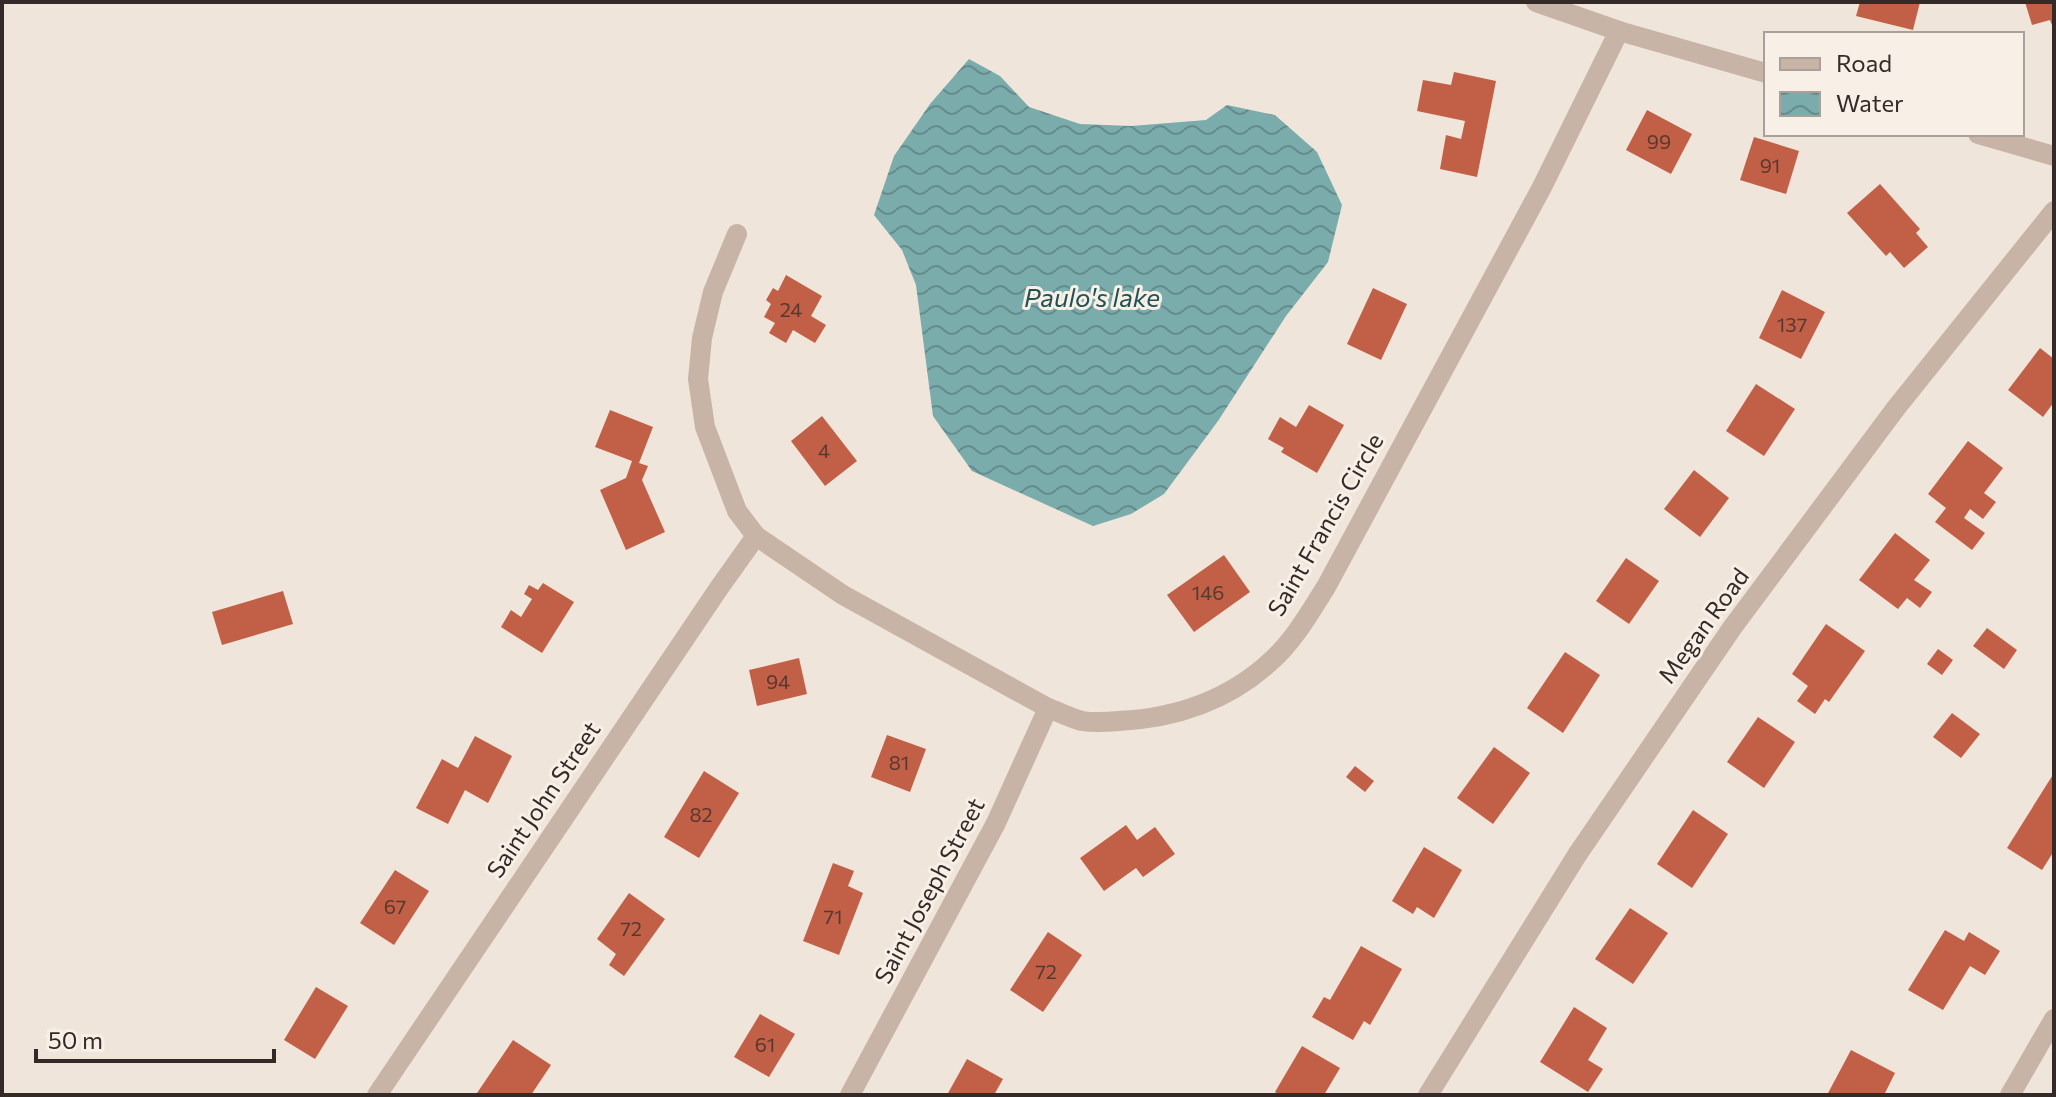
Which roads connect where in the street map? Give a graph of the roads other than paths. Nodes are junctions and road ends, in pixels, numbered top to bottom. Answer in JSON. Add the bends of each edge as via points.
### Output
{"nodes":[{"id":1,"x":1536,"y":2,"type":"edge"},
{"id":2,"x":1619,"y":31,"type":"junction"},
{"id":3,"x":1764,"y":72,"type":"edge"},
{"id":4,"x":1985,"y":136,"type":"edge"},
{"id":5,"x":2054,"y":156,"type":"edge"},
{"id":6,"x":2054,"y":211,"type":"edge"},
{"id":7,"x":737,"y":234,"type":"dead end"},
{"id":8,"x":756,"y":536,"type":"junction"},
{"id":9,"x":1048,"y":708,"type":"junction"},
{"id":10,"x":2054,"y":1019,"type":"edge"},
{"id":11,"x":377,"y":1095,"type":"edge"},
{"id":12,"x":850,"y":1095,"type":"edge"},
{"id":13,"x":1428,"y":1095,"type":"edge"},
{"id":14,"x":2010,"y":1095,"type":"edge"}],
"edges":[{"from":1,"to":2,"type":"street"},
{"from":2,"to":3,"type":"street"},
{"from":2,"to":9,"type":"street","name":"Saint Francis Circle","via":[[1542,187],[1326,587],[1272,661],[1223,696],[1174,714],[1083,721]]},
{"from":4,"to":5,"type":"street"},
{"from":6,"to":13,"type":"street","name":"Megan Road","via":[[1896,408],[1732,628],[1577,855]]},
{"from":7,"to":8,"type":"street","name":"Saint Francis Circle","via":[[713,292],[698,379],[705,427],[722,475],[737,511]]},
{"from":8,"to":9,"type":"street","name":"Saint Francis Circle","via":[[843,595]]},
{"from":8,"to":11,"type":"street","name":"Saint John Street"},
{"from":9,"to":12,"type":"street","name":"Saint Joseph Street","via":[[996,823]]},
{"from":10,"to":14,"type":"street"}]}
